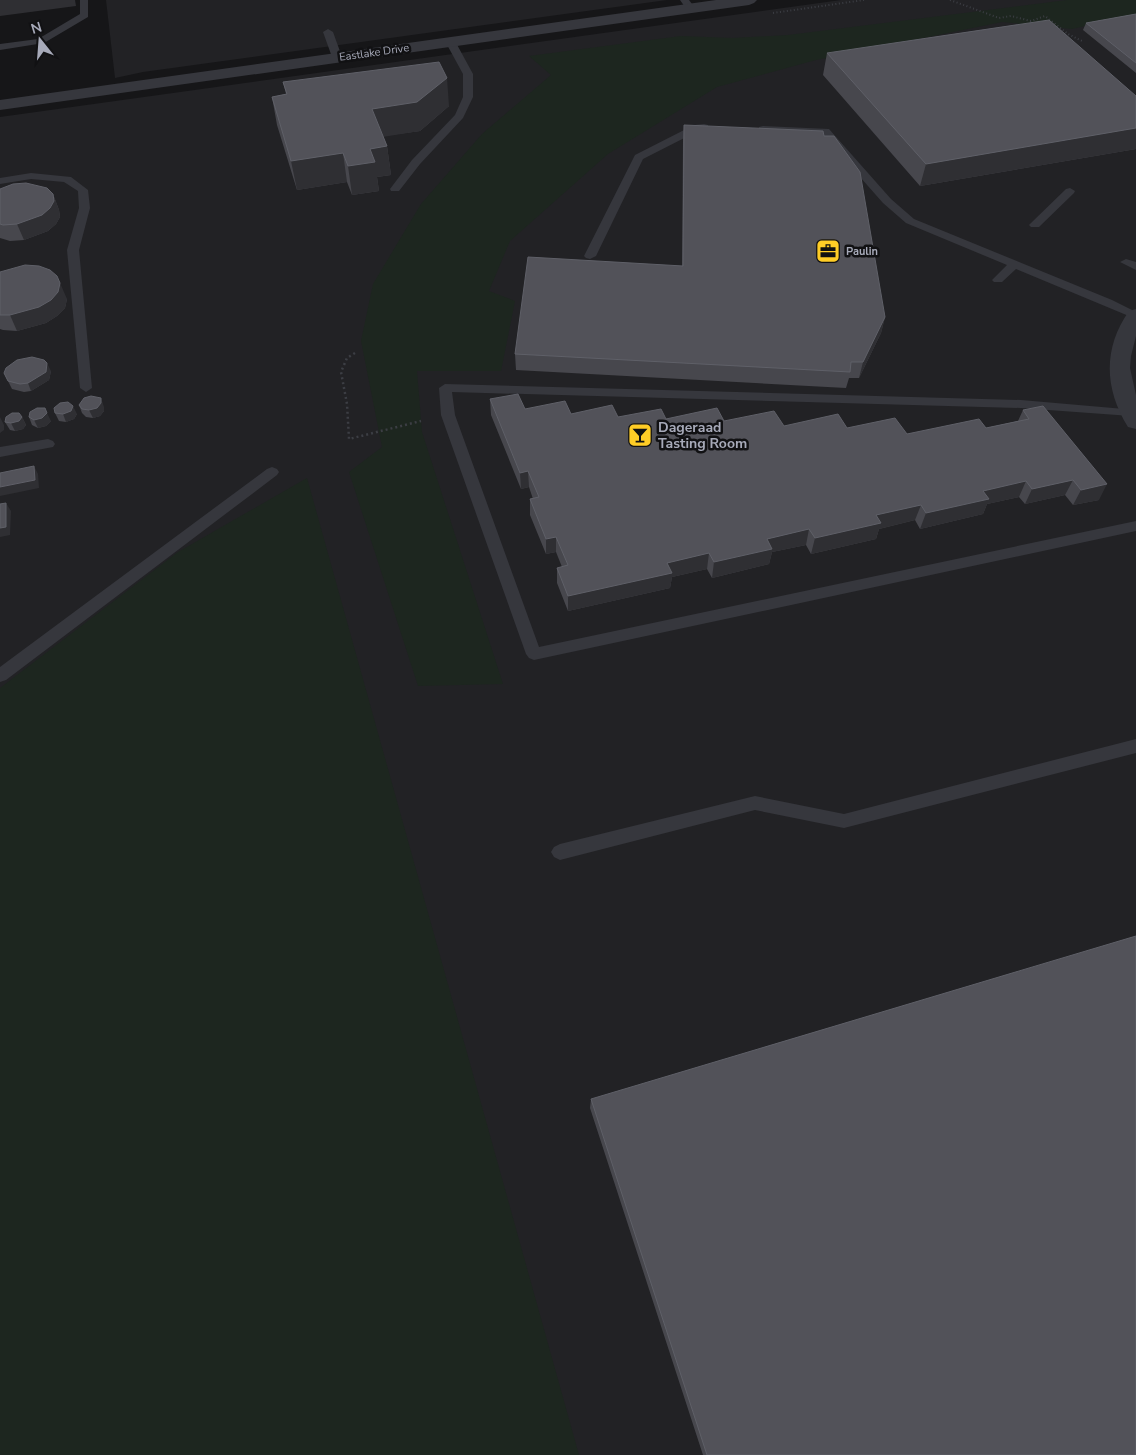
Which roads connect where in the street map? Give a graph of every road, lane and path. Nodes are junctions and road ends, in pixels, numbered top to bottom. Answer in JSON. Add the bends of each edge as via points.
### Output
{"nodes":[{"id":1,"x":84,"y":0,"type":"edge"},
{"id":2,"x":748,"y":0,"type":"edge"},
{"id":3,"x":950,"y":0,"type":"edge"},
{"id":4,"x":687,"y":4,"type":"edge"},
{"id":5,"x":328,"y":32,"type":"dead end"},
{"id":6,"x":1082,"y":41,"type":"dead end"},
{"id":7,"x":450,"y":42,"type":"junction"},
{"id":8,"x":0,"y":47,"type":"edge"},
{"id":9,"x":337,"y":57,"type":"junction"},
{"id":10,"x":0,"y":105,"type":"edge"},
{"id":11,"x":718,"y":127,"type":"edge"},
{"id":12,"x":747,"y":128,"type":"edge"},
{"id":13,"x":0,"y":181,"type":"edge"},
{"id":14,"x":395,"y":189,"type":"dead end"},
{"id":15,"x":1070,"y":191,"type":"dead end"},
{"id":16,"x":1035,"y":225,"type":"dead end"},
{"id":17,"x":590,"y":256,"type":"dead end"},
{"id":18,"x":1015,"y":264,"type":"junction"},
{"id":19,"x":998,"y":280,"type":"dead end"},
{"id":20,"x":1136,"y":316,"type":"edge"},
{"id":21,"x":355,"y":353,"type":"dead end"},
{"id":22,"x":86,"y":388,"type":"dead end"},
{"id":23,"x":448,"y":415,"type":"junction"},
{"id":24,"x":1134,"y":417,"type":"edge"},
{"id":25,"x":48,"y":444,"type":"dead end"},
{"id":26,"x":0,"y":452,"type":"edge"},
{"id":27,"x":272,"y":472,"type":"dead end"},
{"id":28,"x":1136,"y":526,"type":"edge"},
{"id":29,"x":0,"y":676,"type":"edge"},
{"id":30,"x":1136,"y":746,"type":"edge"},
{"id":31,"x":560,"y":852,"type":"dead end"}],
"edges":[{"from":1,"to":8,"type":"lane","via":[[85,15],[41,41]]},
{"from":2,"to":4,"type":"street","name":"Eastlake Drive"},
{"from":3,"to":6,"type":"path","via":[[999,18],[1011,16],[1031,21],[1044,16]]},
{"from":4,"to":7,"type":"street","name":"Eastlake Drive"},
{"from":5,"to":9,"type":"lane"},
{"from":7,"to":9,"type":"street","name":"Eastlake Drive"},
{"from":7,"to":14,"type":"lane","via":[[468,74],[468,97],[460,116]]},
{"from":9,"to":10,"type":"street","name":"Eastlake Drive"},
{"from":11,"to":17,"type":"lane","via":[[698,127],[639,157]]},
{"from":12,"to":18,"type":"lane","via":[[825,130],[887,201],[910,221]]},
{"from":13,"to":22,"type":"lane","via":[[31,176],[67,179],[83,190],[86,203],[84,218],[74,236],[73,250]]},
{"from":15,"to":16,"type":"lane"},
{"from":18,"to":19,"type":"lane"},
{"from":18,"to":20,"type":"lane"},
{"from":20,"to":24,"type":"street","via":[[1124,337],[1118,360],[1122,387]]},
{"from":21,"to":23,"type":"path","via":[[347,358],[341,372],[349,440]]},
{"from":23,"to":24,"type":"lane","via":[[445,388],[1021,404]]},
{"from":23,"to":28,"type":"lane","via":[[534,654]]},
{"from":25,"to":26,"type":"lane"},
{"from":27,"to":29,"type":"lane"},
{"from":30,"to":31,"type":"lane","via":[[844,821],[755,803]]}]}
